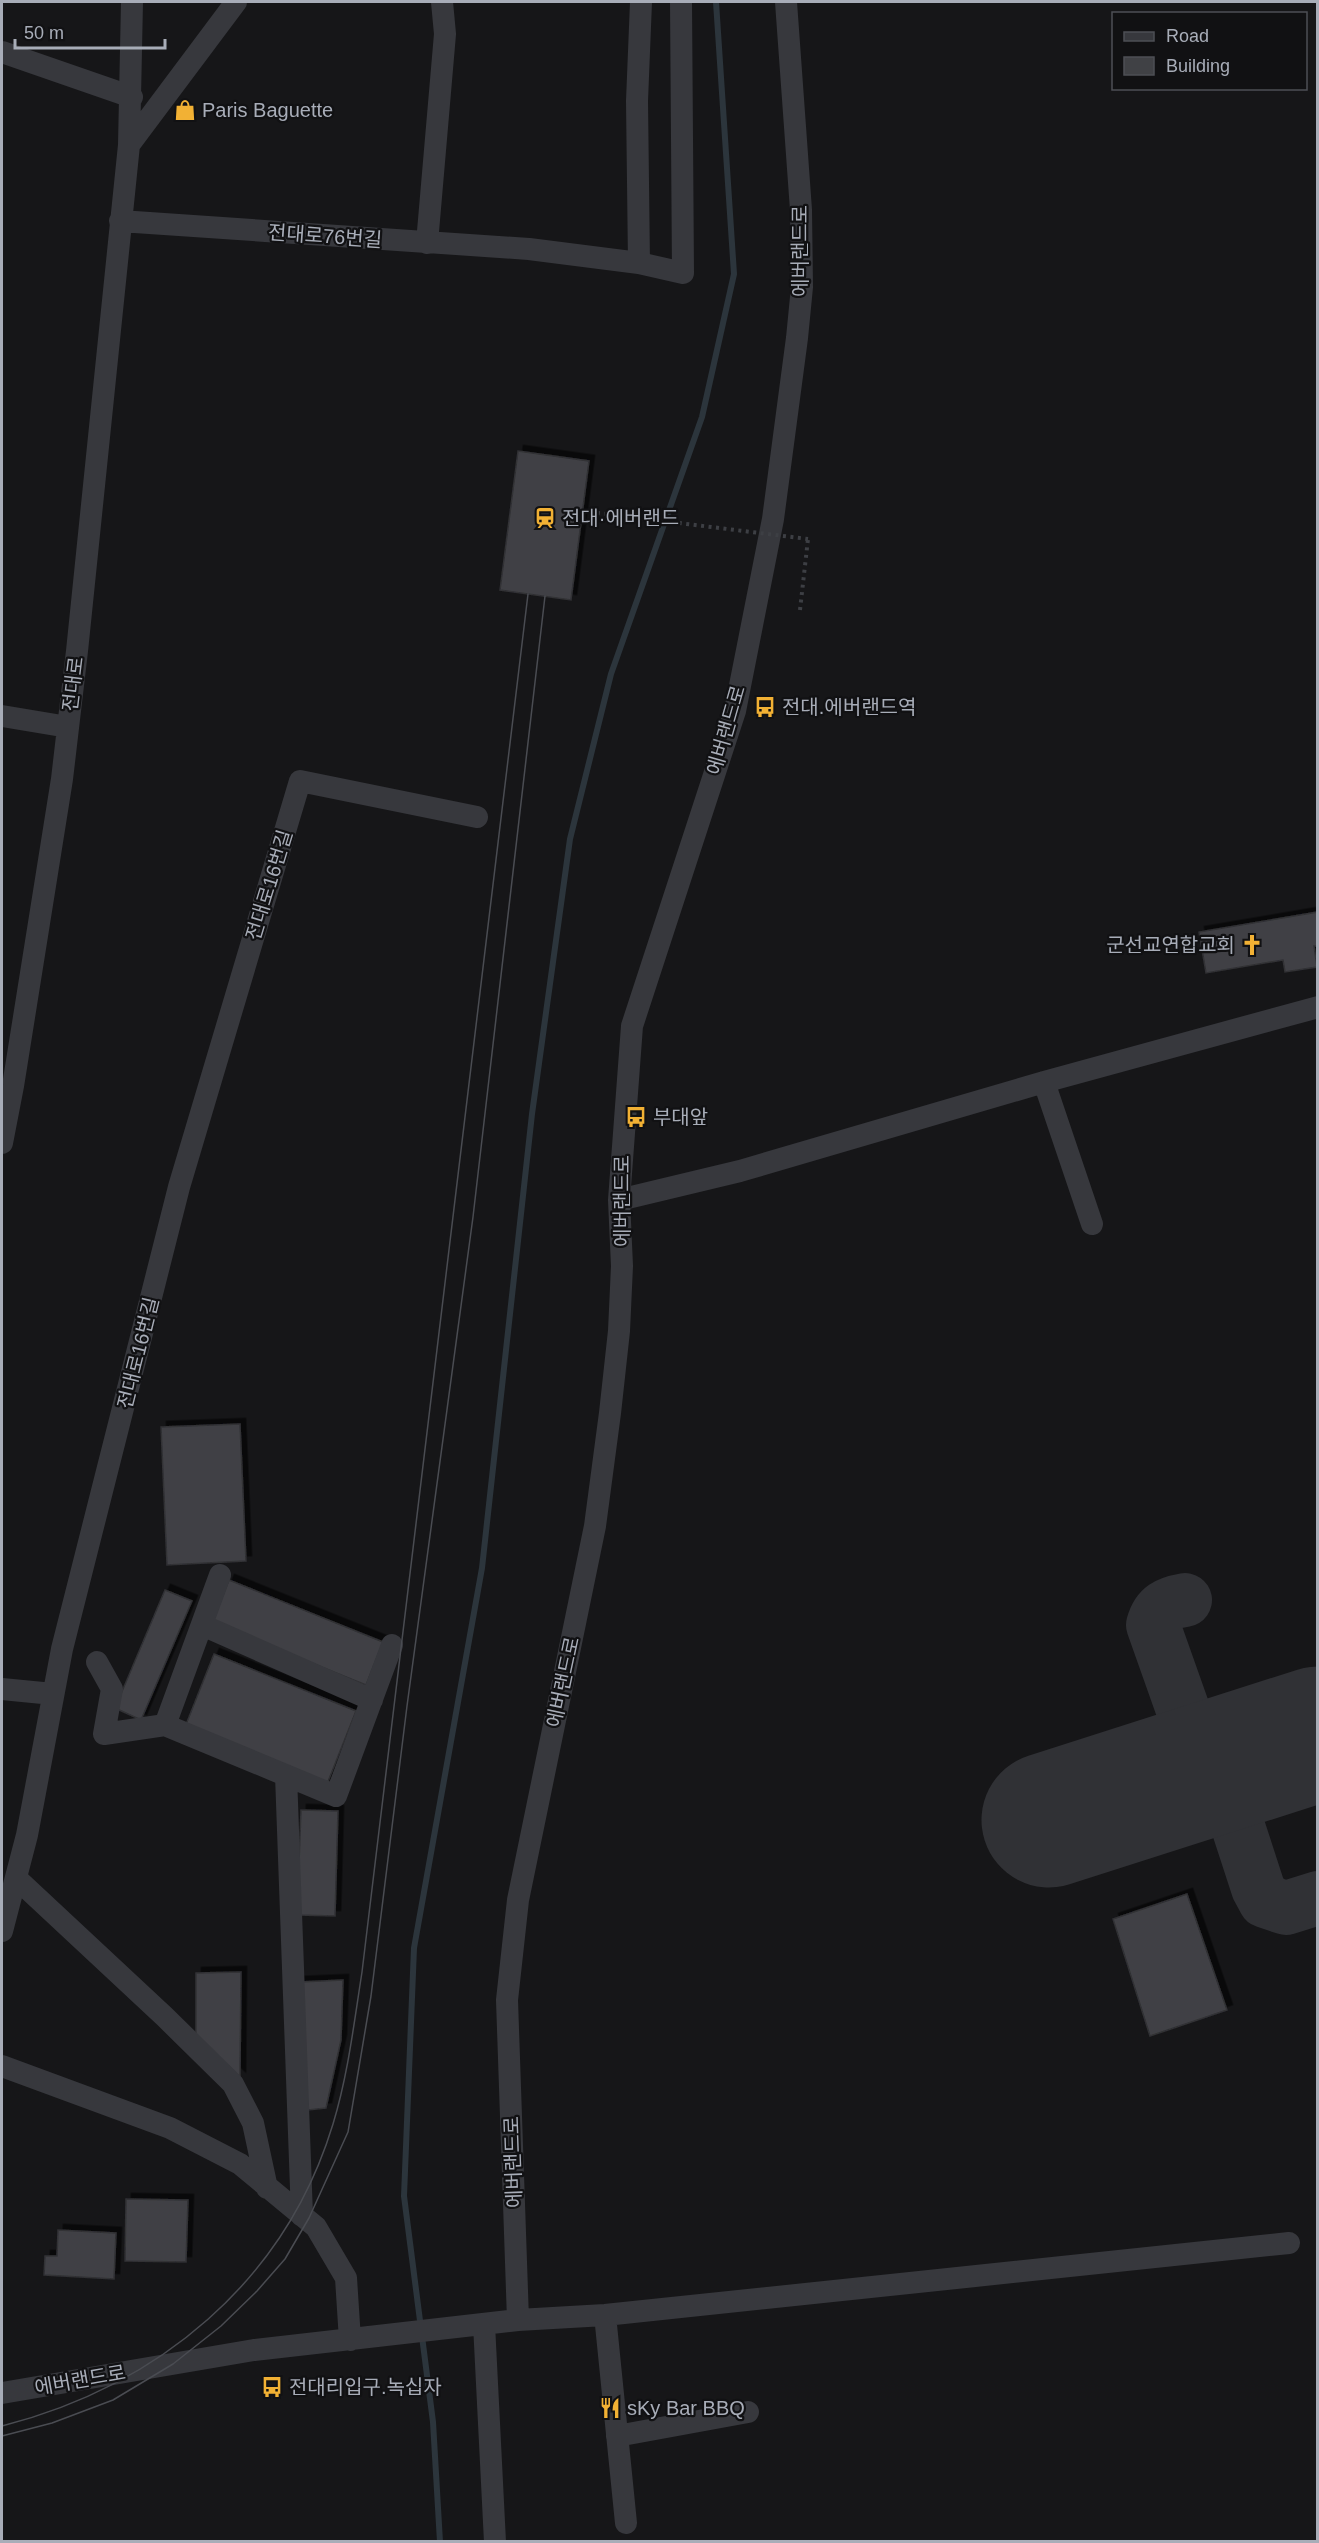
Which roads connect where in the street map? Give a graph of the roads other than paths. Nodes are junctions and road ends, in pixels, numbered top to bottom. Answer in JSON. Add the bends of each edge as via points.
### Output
{"nodes":[{"id":1,"x":132,"y":2,"type":"edge"},
{"id":2,"x":236,"y":2,"type":"edge"},
{"id":3,"x":442,"y":2,"type":"edge"},
{"id":4,"x":641,"y":2,"type":"edge"},
{"id":5,"x":681,"y":2,"type":"edge"},
{"id":6,"x":786,"y":2,"type":"edge"},
{"id":7,"x":2,"y":52,"type":"edge"},
{"id":8,"x":132,"y":97,"type":"junction"},
{"id":9,"x":129,"y":145,"type":"junction"},
{"id":10,"x":120,"y":221,"type":"junction"},
{"id":11,"x":427,"y":243,"type":"junction"},
{"id":12,"x":639,"y":263,"type":"junction"},
{"id":13,"x":2,"y":716,"type":"edge"},
{"id":14,"x":68,"y":728,"type":"junction"},
{"id":15,"x":477,"y":817,"type":"dead end"},
{"id":16,"x":1317,"y":1007,"type":"edge"},
{"id":17,"x":1044,"y":1082,"type":"junction"},
{"id":18,"x":2,"y":1143,"type":"edge"},
{"id":19,"x":619,"y":1200,"type":"junction"},
{"id":20,"x":1092,"y":1224,"type":"dead end"},
{"id":21,"x":220,"y":1575,"type":"dead end"},
{"id":22,"x":202,"y":1625,"type":"junction"},
{"id":23,"x":392,"y":1645,"type":"dead end"},
{"id":24,"x":97,"y":1662,"type":"dead end"},
{"id":25,"x":2,"y":1689,"type":"edge"},
{"id":26,"x":53,"y":1694,"type":"junction"},
{"id":27,"x":372,"y":1700,"type":"junction"},
{"id":28,"x":165,"y":1725,"type":"junction"},
{"id":29,"x":286,"y":1775,"type":"junction"},
{"id":30,"x":15,"y":1878,"type":"junction"},
{"id":31,"x":2,"y":1931,"type":"edge"},
{"id":32,"x":2,"y":2066,"type":"edge"},
{"id":33,"x":267,"y":2188,"type":"junction"},
{"id":34,"x":302,"y":2216,"type":"junction"},
{"id":35,"x":1289,"y":2243,"type":"dead end"},
{"id":36,"x":605,"y":2315,"type":"junction"},
{"id":37,"x":518,"y":2320,"type":"junction"},
{"id":38,"x":473,"y":2326,"type":"junction"},
{"id":39,"x":361,"y":2338,"type":"junction"},
{"id":40,"x":2,"y":2393,"type":"edge"},
{"id":41,"x":748,"y":2412,"type":"dead end"},
{"id":42,"x":617,"y":2436,"type":"junction"},
{"id":43,"x":626,"y":2523,"type":"dead end"},
{"id":44,"x":495,"y":2541,"type":"edge"}],
"edges":[{"from":1,"to":8,"type":"street","name":"전대로"},
{"from":2,"to":9,"type":"street"},
{"from":3,"to":11,"type":"street","via":[[445,34]]},
{"from":4,"to":12,"type":"street","via":[[637,101]]},
{"from":5,"to":12,"type":"street","name":"전대로76번길","via":[[683,273]]},
{"from":6,"to":19,"type":"street","name":"에버랜드로","via":[[801,210],[802,287],[773,519],[735,711],[632,1026]]},
{"from":7,"to":8,"type":"street"},
{"from":8,"to":9,"type":"street","name":"전대로"},
{"from":9,"to":10,"type":"street","name":"전대로"},
{"from":10,"to":11,"type":"street","name":"전대로76번길"},
{"from":10,"to":14,"type":"street","name":"전대로"},
{"from":11,"to":12,"type":"street","name":"전대로76번길","via":[[529,249]]},
{"from":13,"to":14,"type":"street"},
{"from":14,"to":18,"type":"street","name":"전대로"},
{"from":15,"to":26,"type":"street","name":"전대로16번길","via":[[300,782],[179,1187]]},
{"from":16,"to":17,"type":"street"},
{"from":17,"to":19,"type":"street","via":[[740,1171]]},
{"from":17,"to":20,"type":"street"},
{"from":19,"to":37,"type":"street","name":"에버랜드로","via":[[619,1331],[597,1514],[518,1900],[507,2000]]},
{"from":21,"to":22,"type":"street"},
{"from":22,"to":27,"type":"street"},
{"from":22,"to":28,"type":"street"},
{"from":23,"to":27,"type":"street"},
{"from":24,"to":28,"type":"street","via":[[112,1689],[104,1734]]},
{"from":25,"to":26,"type":"street"},
{"from":26,"to":30,"type":"street","name":"전대로16번길","via":[[27,1835]]},
{"from":27,"to":29,"type":"street","via":[[336,1796]]},
{"from":28,"to":29,"type":"street"},
{"from":29,"to":34,"type":"street"},
{"from":30,"to":31,"type":"street","name":"전대로16번길"},
{"from":30,"to":33,"type":"street","via":[[233,2084],[253,2123]]},
{"from":32,"to":33,"type":"street","via":[[170,2128],[240,2164]]},
{"from":33,"to":34,"type":"street"},
{"from":34,"to":39,"type":"street","via":[[316,2227],[346,2278]]},
{"from":35,"to":36,"type":"street"},
{"from":36,"to":37,"type":"street"},
{"from":36,"to":42,"type":"street"},
{"from":37,"to":38,"type":"street"},
{"from":38,"to":39,"type":"street","name":"에버랜드로"},
{"from":38,"to":44,"type":"street"},
{"from":39,"to":40,"type":"street","name":"에버랜드로","via":[[254,2350]]},
{"from":41,"to":42,"type":"street"},
{"from":42,"to":43,"type":"street"}]}
